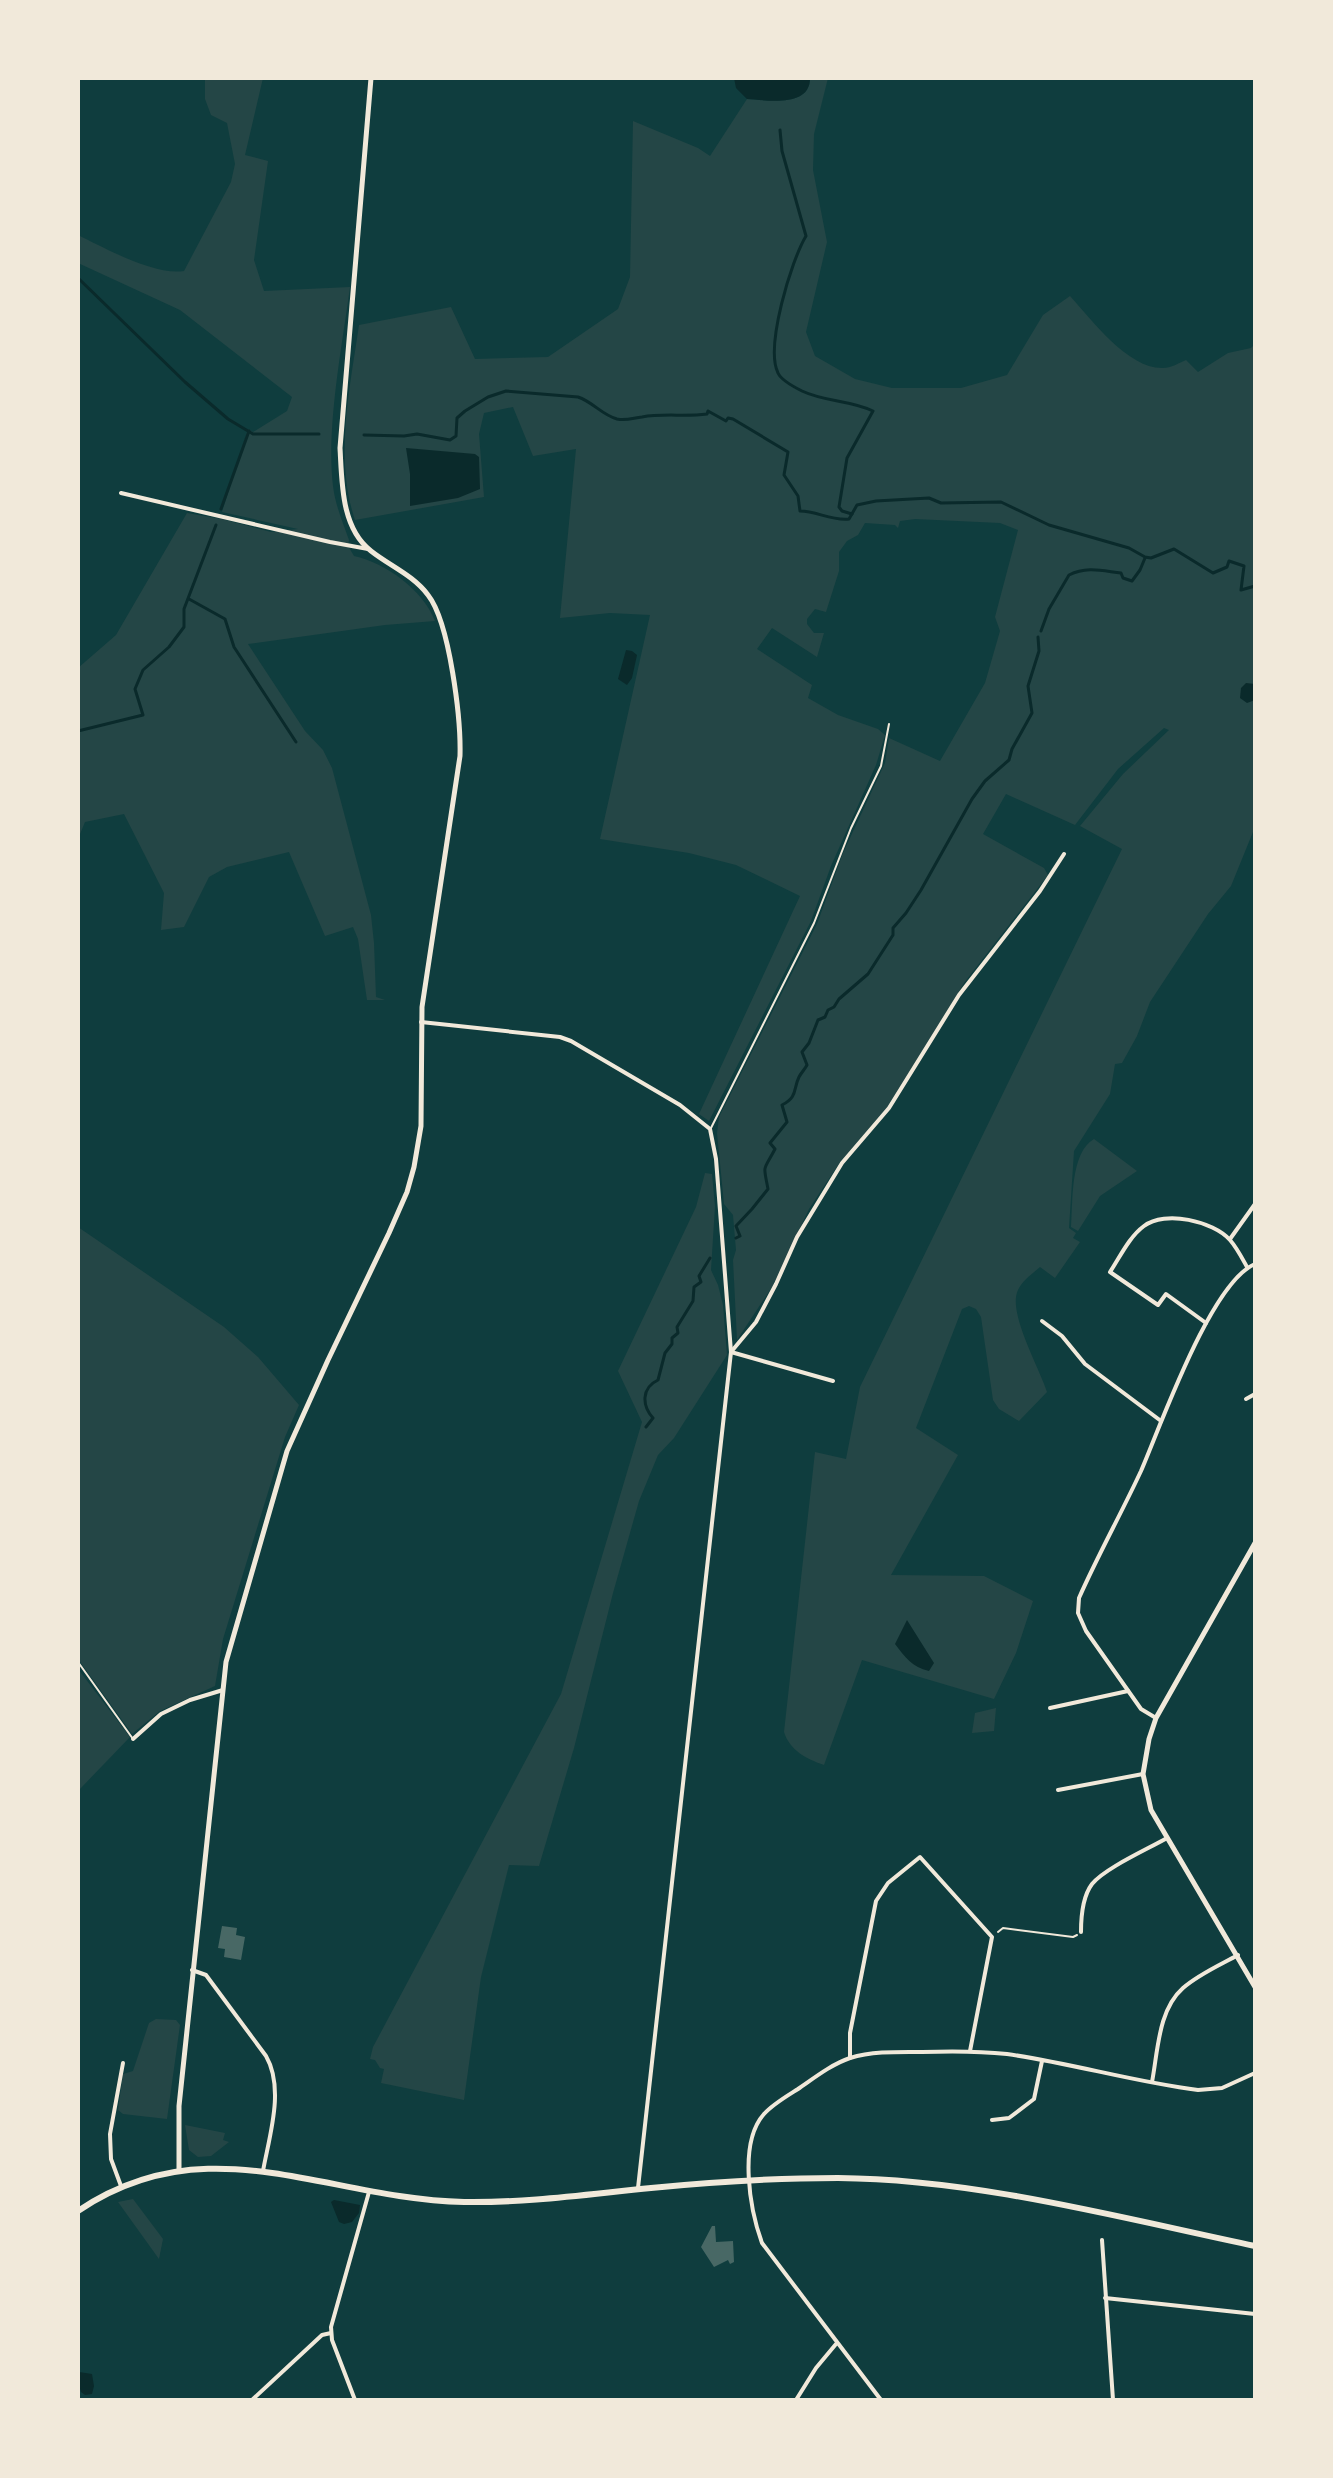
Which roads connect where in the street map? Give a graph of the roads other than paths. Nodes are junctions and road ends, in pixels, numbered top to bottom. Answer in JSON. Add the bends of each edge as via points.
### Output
{"nodes":[{"id":1,"x":371,"y":78,"type":"edge"},
{"id":2,"x":121,"y":493,"type":"dead end"},
{"id":3,"x":368,"y":549,"type":"junction"},
{"id":4,"x":889,"y":724,"type":"dead end"},
{"id":5,"x":1064,"y":854,"type":"dead end"},
{"id":6,"x":421,"y":1022,"type":"junction"},
{"id":7,"x":710,"y":1129,"type":"junction"},
{"id":8,"x":1255,"y":1204,"type":"edge"},
{"id":9,"x":1230,"y":1239,"type":"junction"},
{"id":10,"x":1255,"y":1264,"type":"edge"},
{"id":11,"x":1247,"y":1267,"type":"junction"},
{"id":12,"x":1042,"y":1321,"type":"dead end"},
{"id":13,"x":1206,"y":1323,"type":"junction"},
{"id":14,"x":731,"y":1352,"type":"junction"},
{"id":15,"x":833,"y":1381,"type":"dead end"},
{"id":16,"x":1255,"y":1394,"type":"edge"},
{"id":17,"x":1246,"y":1399,"type":"dead end"},
{"id":18,"x":1161,"y":1421,"type":"junction"},
{"id":19,"x":1255,"y":1543,"type":"edge"},
{"id":20,"x":78,"y":1662,"type":"edge"},
{"id":21,"x":223,"y":1690,"type":"junction"},
{"id":22,"x":1128,"y":1691,"type":"junction"},
{"id":23,"x":1050,"y":1708,"type":"dead end"},
{"id":24,"x":1156,"y":1718,"type":"junction"},
{"id":25,"x":133,"y":1739,"type":"joint"},
{"id":26,"x":1143,"y":1774,"type":"junction"},
{"id":27,"x":1058,"y":1790,"type":"dead end"},
{"id":28,"x":1167,"y":1838,"type":"junction"},
{"id":29,"x":1081,"y":1932,"type":"road end"},
{"id":30,"x":1238,"y":1955,"type":"junction"},
{"id":31,"x":192,"y":1970,"type":"junction"},
{"id":32,"x":1255,"y":1987,"type":"edge"},
{"id":33,"x":970,"y":2051,"type":"junction"},
{"id":34,"x":850,"y":2058,"type":"junction"},
{"id":35,"x":1042,"y":2061,"type":"junction"},
{"id":36,"x":123,"y":2063,"type":"dead end"},
{"id":37,"x":1255,"y":2073,"type":"edge"},
{"id":38,"x":1152,"y":2082,"type":"junction"},
{"id":39,"x":992,"y":2120,"type":"dead end"},
{"id":40,"x":179,"y":2170,"type":"junction"},
{"id":41,"x":263,"y":2171,"type":"junction"},
{"id":42,"x":750,"y":2181,"type":"junction"},
{"id":43,"x":121,"y":2186,"type":"junction"},
{"id":44,"x":638,"y":2189,"type":"junction"},
{"id":45,"x":369,"y":2192,"type":"junction"},
{"id":46,"x":78,"y":2211,"type":"edge"},
{"id":47,"x":1102,"y":2240,"type":"dead end"},
{"id":48,"x":1255,"y":2246,"type":"edge"},
{"id":49,"x":1105,"y":2298,"type":"junction"},
{"id":50,"x":1255,"y":2314,"type":"edge"},
{"id":51,"x":331,"y":2333,"type":"junction"},
{"id":52,"x":836,"y":2343,"type":"junction"},
{"id":53,"x":252,"y":2400,"type":"edge"},
{"id":54,"x":355,"y":2400,"type":"edge"},
{"id":55,"x":796,"y":2400,"type":"edge"},
{"id":56,"x":881,"y":2400,"type":"edge"},
{"id":57,"x":1113,"y":2400,"type":"edge"}],
"edges":[{"from":1,"to":3,"type":"street","via":[[340,448],[349,520]]},
{"from":2,"to":3,"type":"street"},
{"from":3,"to":6,"type":"street","via":[[408,575],[431,598],[443,629],[461,730]]},
{"from":4,"to":7,"type":"lane","via":[[881,766],[814,923]]},
{"from":5,"to":14,"type":"street","via":[[959,995],[889,1108],[842,1163],[797,1237],[756,1322]]},
{"from":6,"to":7,"type":"street","via":[[571,1041],[680,1105]]},
{"from":6,"to":21,"type":"street","via":[[421,1126],[407,1192],[287,1451],[235,1625]]},
{"from":7,"to":14,"type":"street"},
{"from":8,"to":9,"type":"street"},
{"from":9,"to":11,"type":"street"},
{"from":9,"to":13,"type":"street","via":[[1195,1221],[1151,1222],[1136,1233],[1110,1272],[1158,1305],[1166,1294]]},
{"from":10,"to":11,"type":"street"},
{"from":11,"to":13,"type":"street"},
{"from":12,"to":18,"type":"street","via":[[1085,1364]]},
{"from":13,"to":18,"type":"street"},
{"from":14,"to":15,"type":"street"},
{"from":14,"to":44,"type":"street"},
{"from":16,"to":17,"type":"street"},
{"from":18,"to":22,"type":"street","via":[[1077,1606],[1086,1631]]},
{"from":19,"to":24,"type":"street"},
{"from":20,"to":25,"type":"lane"},
{"from":21,"to":25,"type":"street","via":[[161,1714]]},
{"from":21,"to":31,"type":"street"},
{"from":22,"to":23,"type":"street"},
{"from":22,"to":24,"type":"street"},
{"from":24,"to":26,"type":"street"},
{"from":26,"to":27,"type":"street"},
{"from":26,"to":28,"type":"street","via":[[1151,1810]]},
{"from":28,"to":29,"type":"street","via":[[1094,1882],[1086,1894]]},
{"from":28,"to":30,"type":"street"},
{"from":30,"to":32,"type":"street"},
{"from":30,"to":38,"type":"street","via":[[1188,1984],[1172,2002],[1163,2021]]},
{"from":31,"to":40,"type":"street","via":[[178,2118]]},
{"from":31,"to":41,"type":"street","via":[[206,1975],[272,2067],[274,2099]]},
{"from":33,"to":34,"type":"street"},
{"from":33,"to":34,"type":"street","via":[[992,1937],[920,1857],[888,1883],[876,1901],[850,2033]]},
{"from":33,"to":35,"type":"street"},
{"from":34,"to":42,"type":"street","via":[[765,2114],[752,2139]]},
{"from":35,"to":38,"type":"street"},
{"from":35,"to":39,"type":"street","via":[[1034,2099],[1009,2118]]},
{"from":36,"to":43,"type":"street","via":[[110,2134],[111,2159]]},
{"from":37,"to":38,"type":"street","via":[[1213,2090]]},
{"from":40,"to":41,"type":"main road"},
{"from":40,"to":43,"type":"main road"},
{"from":41,"to":45,"type":"main road"},
{"from":42,"to":44,"type":"main road"},
{"from":42,"to":48,"type":"main road","via":[[868,2179],[976,2191]]},
{"from":42,"to":52,"type":"street","via":[[762,2243]]},
{"from":43,"to":46,"type":"main road"},
{"from":44,"to":45,"type":"main road","via":[[486,2202]]},
{"from":45,"to":51,"type":"street"},
{"from":47,"to":49,"type":"street"},
{"from":49,"to":50,"type":"street"},
{"from":49,"to":57,"type":"street"},
{"from":51,"to":53,"type":"street","via":[[322,2335]]},
{"from":51,"to":54,"type":"street"},
{"from":52,"to":55,"type":"street"},
{"from":52,"to":56,"type":"street"}]}
